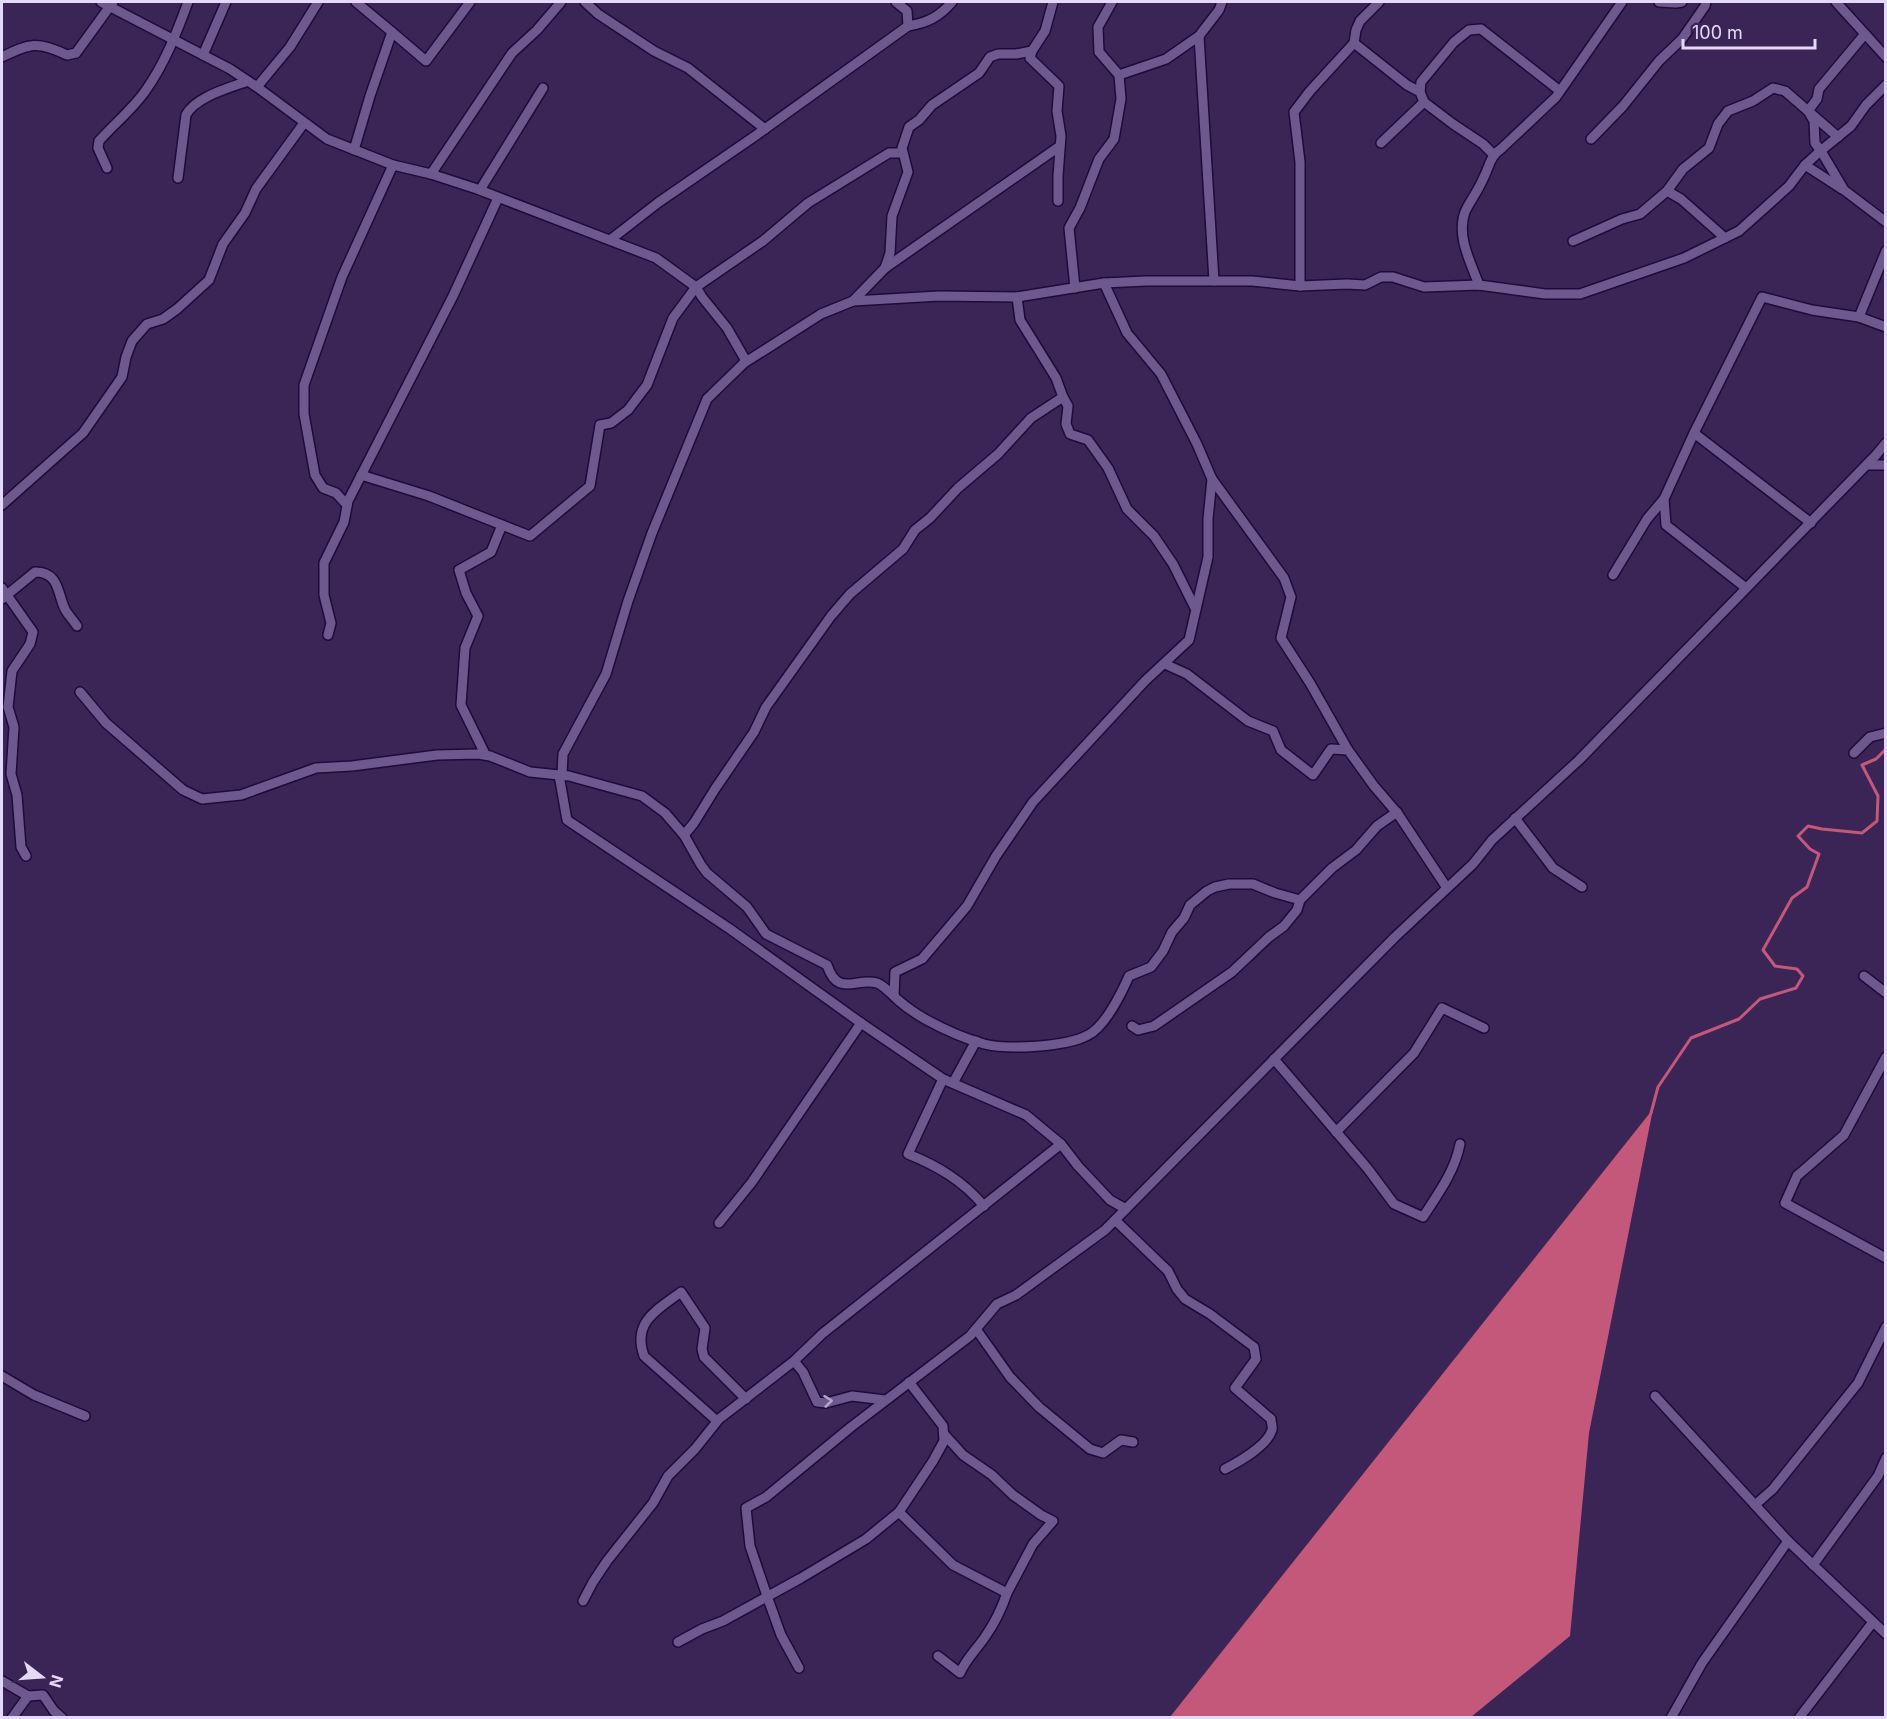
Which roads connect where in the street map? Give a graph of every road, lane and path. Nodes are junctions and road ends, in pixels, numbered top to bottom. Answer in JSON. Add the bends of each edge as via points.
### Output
{"nodes":[{"id":1,"x":188,"y":2,"type":"edge"},
{"id":2,"x":226,"y":2,"type":"edge"},
{"id":3,"x":318,"y":2,"type":"edge"},
{"id":4,"x":356,"y":2,"type":"edge"},
{"id":5,"x":470,"y":2,"type":"edge"},
{"id":6,"x":561,"y":2,"type":"edge"},
{"id":7,"x":585,"y":2,"type":"edge"},
{"id":8,"x":896,"y":2,"type":"edge"},
{"id":9,"x":952,"y":2,"type":"edge"},
{"id":10,"x":1053,"y":2,"type":"edge"},
{"id":11,"x":1112,"y":2,"type":"edge"},
{"id":12,"x":1222,"y":2,"type":"edge"},
{"id":13,"x":1379,"y":2,"type":"edge"},
{"id":14,"x":1622,"y":2,"type":"edge"},
{"id":15,"x":1659,"y":2,"type":"edge"},
{"id":16,"x":1682,"y":2,"type":"edge"},
{"id":17,"x":1706,"y":2,"type":"edge"},
{"id":18,"x":1836,"y":2,"type":"edge"},
{"id":19,"x":1851,"y":2,"type":"edge"},
{"id":20,"x":108,"y":3,"type":"edge"},
{"id":21,"x":1843,"y":10,"type":"junction"},
{"id":22,"x":908,"y":26,"type":"junction"},
{"id":23,"x":392,"y":32,"type":"junction"},
{"id":24,"x":1865,"y":34,"type":"junction"},
{"id":25,"x":1198,"y":36,"type":"junction"},
{"id":26,"x":174,"y":40,"type":"junction"},
{"id":27,"x":1354,"y":43,"type":"junction"},
{"id":28,"x":1032,"y":51,"type":"junction"},
{"id":29,"x":203,"y":56,"type":"junction"},
{"id":30,"x":2,"y":57,"type":"edge"},
{"id":31,"x":1886,"y":57,"type":"edge"},
{"id":32,"x":1119,"y":75,"type":"junction"},
{"id":33,"x":248,"y":81,"type":"junction"},
{"id":34,"x":1886,"y":85,"type":"edge"},
{"id":35,"x":257,"y":87,"type":"junction"},
{"id":36,"x":543,"y":88,"type":"dead end"},
{"id":37,"x":1560,"y":91,"type":"junction"},
{"id":38,"x":1420,"y":92,"type":"junction"},
{"id":39,"x":1424,"y":102,"type":"junction"},
{"id":40,"x":1808,"y":111,"type":"junction"},
{"id":41,"x":304,"y":123,"type":"junction"},
{"id":42,"x":765,"y":129,"type":"junction"},
{"id":43,"x":1838,"y":137,"type":"junction"},
{"id":44,"x":1591,"y":139,"type":"dead end"},
{"id":45,"x":1381,"y":142,"type":"dead end"},
{"id":46,"x":1060,"y":146,"type":"junction"},
{"id":47,"x":354,"y":150,"type":"junction"},
{"id":48,"x":1821,"y":150,"type":"junction"},
{"id":49,"x":902,"y":153,"type":"junction"},
{"id":50,"x":1493,"y":154,"type":"junction"},
{"id":51,"x":393,"y":165,"type":"junction"},
{"id":52,"x":1805,"y":165,"type":"junction"},
{"id":53,"x":107,"y":168,"type":"dead end"},
{"id":54,"x":431,"y":174,"type":"junction"},
{"id":55,"x":178,"y":178,"type":"dead end"},
{"id":56,"x":480,"y":190,"type":"junction"},
{"id":57,"x":1844,"y":190,"type":"junction"},
{"id":58,"x":1667,"y":191,"type":"junction"},
{"id":59,"x":498,"y":198,"type":"junction"},
{"id":60,"x":1058,"y":201,"type":"dead end"},
{"id":61,"x":1886,"y":222,"type":"edge"},
{"id":62,"x":1725,"y":238,"type":"junction"},
{"id":63,"x":610,"y":240,"type":"junction"},
{"id":64,"x":1573,"y":240,"type":"dead end"},
{"id":65,"x":1886,"y":251,"type":"edge"},
{"id":66,"x":885,"y":268,"type":"junction"},
{"id":67,"x":1214,"y":281,"type":"junction"},
{"id":68,"x":1104,"y":283,"type":"junction"},
{"id":69,"x":1479,"y":285,"type":"junction"},
{"id":70,"x":1300,"y":286,"type":"junction"},
{"id":71,"x":696,"y":287,"type":"junction"},
{"id":72,"x":1075,"y":288,"type":"junction"},
{"id":73,"x":1017,"y":297,"type":"junction"},
{"id":74,"x":853,"y":300,"type":"junction"},
{"id":75,"x":1858,"y":317,"type":"junction"},
{"id":76,"x":1886,"y":327,"type":"edge"},
{"id":77,"x":746,"y":361,"type":"junction"},
{"id":78,"x":1062,"y":397,"type":"junction"},
{"id":79,"x":1694,"y":433,"type":"junction"},
{"id":80,"x":1885,"y":444,"type":"edge"},
{"id":81,"x":1867,"y":465,"type":"junction"},
{"id":82,"x":1886,"y":465,"type":"edge"},
{"id":83,"x":361,"y":475,"type":"junction"},
{"id":84,"x":1212,"y":479,"type":"junction"},
{"id":85,"x":1664,"y":499,"type":"junction"},
{"id":86,"x":2,"y":505,"type":"edge"},
{"id":87,"x":347,"y":505,"type":"junction"},
{"id":88,"x":1647,"y":519,"type":"junction"},
{"id":89,"x":1811,"y":524,"type":"junction"},
{"id":90,"x":502,"y":525,"type":"junction"},
{"id":91,"x":1666,"y":525,"type":"junction"},
{"id":92,"x":1613,"y":575,"type":"dead end"},
{"id":93,"x":1746,"y":588,"type":"junction"},
{"id":94,"x":3,"y":594,"type":"edge"},
{"id":95,"x":1195,"y":608,"type":"junction"},
{"id":96,"x":78,"y":626,"type":"dead end"},
{"id":97,"x":328,"y":635,"type":"dead end"},
{"id":98,"x":1165,"y":664,"type":"junction"},
{"id":99,"x":80,"y":692,"type":"dead end"},
{"id":100,"x":1886,"y":733,"type":"edge"},
{"id":101,"x":1348,"y":750,"type":"junction"},
{"id":102,"x":1854,"y":753,"type":"dead end"},
{"id":103,"x":484,"y":754,"type":"junction"},
{"id":104,"x":561,"y":775,"type":"junction"},
{"id":105,"x":1397,"y":812,"type":"junction"},
{"id":106,"x":1515,"y":818,"type":"junction"},
{"id":107,"x":684,"y":835,"type":"junction"},
{"id":108,"x":26,"y":856,"type":"dead end"},
{"id":109,"x":1581,"y":886,"type":"dead end"},
{"id":110,"x":1447,"y":888,"type":"junction"},
{"id":111,"x":1299,"y":900,"type":"junction"},
{"id":112,"x":1864,"y":976,"type":"dead end"},
{"id":113,"x":1886,"y":993,"type":"edge"},
{"id":114,"x":894,"y":996,"type":"junction"},
{"id":115,"x":861,"y":1023,"type":"junction"},
{"id":116,"x":1132,"y":1026,"type":"dead end"},
{"id":117,"x":1484,"y":1028,"type":"dead end"},
{"id":118,"x":976,"y":1041,"type":"junction"},
{"id":119,"x":1886,"y":1057,"type":"edge"},
{"id":120,"x":1274,"y":1059,"type":"junction"},
{"id":121,"x":948,"y":1081,"type":"junction"},
{"id":122,"x":1336,"y":1132,"type":"junction"},
{"id":123,"x":1061,"y":1144,"type":"junction"},
{"id":124,"x":1460,"y":1144,"type":"dead end"},
{"id":125,"x":984,"y":1206,"type":"junction"},
{"id":126,"x":1126,"y":1209,"type":"junction"},
{"id":127,"x":1115,"y":1220,"type":"junction"},
{"id":128,"x":720,"y":1223,"type":"dead end"},
{"id":129,"x":1885,"y":1256,"type":"edge"},
{"id":130,"x":1886,"y":1327,"type":"edge"},
{"id":131,"x":976,"y":1329,"type":"junction"},
{"id":132,"x":794,"y":1362,"type":"junction"},
{"id":133,"x":2,"y":1376,"type":"edge"},
{"id":134,"x":909,"y":1382,"type":"junction"},
{"id":135,"x":1655,"y":1396,"type":"dead end"},
{"id":136,"x":747,"y":1399,"type":"junction"},
{"id":137,"x":885,"y":1400,"type":"junction"},
{"id":138,"x":86,"y":1416,"type":"dead end"},
{"id":139,"x":717,"y":1421,"type":"junction"},
{"id":140,"x":944,"y":1434,"type":"junction"},
{"id":141,"x":1133,"y":1442,"type":"dead end"},
{"id":142,"x":1886,"y":1458,"type":"edge"},
{"id":143,"x":1226,"y":1468,"type":"dead end"},
{"id":144,"x":1755,"y":1505,"type":"junction"},
{"id":145,"x":899,"y":1512,"type":"junction"},
{"id":146,"x":1788,"y":1541,"type":"junction"},
{"id":147,"x":1814,"y":1565,"type":"junction"},
{"id":148,"x":1007,"y":1593,"type":"junction"},
{"id":149,"x":766,"y":1596,"type":"junction"},
{"id":150,"x":583,"y":1601,"type":"dead end"},
{"id":151,"x":1873,"y":1622,"type":"junction"},
{"id":152,"x":1886,"y":1634,"type":"edge"},
{"id":153,"x":678,"y":1642,"type":"dead end"},
{"id":154,"x":938,"y":1656,"type":"dead end"},
{"id":155,"x":799,"y":1668,"type":"dead end"},
{"id":156,"x":2,"y":1681,"type":"edge"},
{"id":157,"x":28,"y":1696,"type":"junction"},
{"id":158,"x":12,"y":1718,"type":"edge"},
{"id":159,"x":62,"y":1718,"type":"edge"},
{"id":160,"x":1671,"y":1718,"type":"edge"},
{"id":161,"x":1799,"y":1718,"type":"edge"}],
"edges":[{"from":1,"to":26,"type":"street"},
{"from":2,"to":29,"type":"street"},
{"from":3,"to":35,"type":"street","via":[[290,47]]},
{"from":4,"to":23,"type":"street"},
{"from":5,"to":23,"type":"street","via":[[426,61]]},
{"from":6,"to":54,"type":"street","via":[[512,53]]},
{"from":7,"to":42,"type":"street","via":[[654,51],[688,68]]},
{"from":8,"to":22,"type":"street","via":[[907,11]]},
{"from":9,"to":22,"type":"street","via":[[939,16]]},
{"from":10,"to":28,"type":"street","via":[[1045,31]]},
{"from":11,"to":32,"type":"street","via":[[1098,27],[1098,52]]},
{"from":12,"to":25,"type":"street"},
{"from":13,"to":27,"type":"street","via":[[1360,21]]},
{"from":14,"to":37,"type":"street"},
{"from":15,"to":16,"type":"street"},
{"from":17,"to":44,"type":"street","via":[[1682,39]]},
{"from":18,"to":21,"type":"street"},
{"from":19,"to":21,"type":"street"},
{"from":20,"to":26,"type":"street"},
{"from":20,"to":30,"type":"street","via":[[76,53],[67,55],[39,45]]},
{"from":21,"to":24,"type":"street"},
{"from":22,"to":42,"type":"street"},
{"from":23,"to":47,"type":"street"},
{"from":24,"to":31,"type":"street"},
{"from":24,"to":40,"type":"street","via":[[1819,89]]},
{"from":25,"to":32,"type":"street","via":[[1166,59]]},
{"from":25,"to":67,"type":"street"},
{"from":26,"to":29,"type":"street"},
{"from":26,"to":53,"type":"street","via":[[147,89],[99,141]]},
{"from":27,"to":38,"type":"street"},
{"from":27,"to":70,"type":"street","via":[[1294,112],[1300,162]]},
{"from":28,"to":46,"type":"street","via":[[1030,58],[1059,86]]},
{"from":28,"to":49,"type":"street","via":[[990,57],[979,73],[932,105],[909,128]]},
{"from":29,"to":33,"type":"street"},
{"from":32,"to":72,"type":"street","via":[[1121,99],[1114,139],[1099,159],[1069,228]]},
{"from":33,"to":35,"type":"street"},
{"from":33,"to":55,"type":"street","via":[[189,109]]},
{"from":34,"to":43,"type":"street"},
{"from":35,"to":41,"type":"street"},
{"from":36,"to":56,"type":"street"},
{"from":37,"to":38,"type":"street","via":[[1481,29],[1468,30],[1454,42],[1421,82]]},
{"from":37,"to":50,"type":"street"},
{"from":38,"to":39,"type":"street"},
{"from":39,"to":45,"type":"street"},
{"from":39,"to":50,"type":"street"},
{"from":40,"to":43,"type":"street"},
{"from":40,"to":48,"type":"street","via":[[1814,121],[1815,143]]},
{"from":40,"to":58,"type":"street","via":[[1785,91],[1773,88],[1728,111],[1709,148],[1683,169]]},
{"from":41,"to":47,"type":"street"},
{"from":41,"to":86,"type":"street","via":[[256,189],[223,244],[209,280],[177,309],[140,331],[132,341],[122,377],[93,421]]},
{"from":42,"to":63,"type":"street"},
{"from":43,"to":48,"type":"street"},
{"from":46,"to":60,"type":"street"},
{"from":46,"to":66,"type":"street"},
{"from":47,"to":51,"type":"street"},
{"from":48,"to":52,"type":"street"},
{"from":48,"to":57,"type":"street"},
{"from":49,"to":66,"type":"street","via":[[908,172],[892,216]]},
{"from":49,"to":71,"type":"street","via":[[889,153],[807,203],[763,241]]},
{"from":50,"to":69,"type":"street","via":[[1463,222],[1465,245]]},
{"from":51,"to":54,"type":"street"},
{"from":51,"to":87,"type":"street","via":[[342,277],[304,385],[304,414],[315,475],[323,488],[336,493]]},
{"from":52,"to":57,"type":"street"},
{"from":52,"to":62,"type":"street","via":[[1760,214]]},
{"from":54,"to":56,"type":"street"},
{"from":56,"to":59,"type":"street"},
{"from":57,"to":61,"type":"street"},
{"from":58,"to":62,"type":"street"},
{"from":58,"to":64,"type":"street","via":[[1640,214]]},
{"from":59,"to":63,"type":"street"},
{"from":59,"to":83,"type":"street","via":[[453,296]]},
{"from":62,"to":69,"type":"street","via":[[1684,258],[1580,294],[1545,294]]},
{"from":63,"to":71,"type":"street","via":[[656,258]]},
{"from":65,"to":75,"type":"street"},
{"from":66,"to":74,"type":"street"},
{"from":67,"to":68,"type":"street"},
{"from":67,"to":70,"type":"street"},
{"from":68,"to":72,"type":"street"},
{"from":68,"to":84,"type":"street","via":[[1127,333],[1161,374]]},
{"from":69,"to":70,"type":"street","via":[[1424,287],[1381,277],[1365,285]]},
{"from":71,"to":77,"type":"street"},
{"from":71,"to":90,"type":"street","via":[[673,318],[647,385],[628,410],[600,426],[590,486],[530,536]]},
{"from":72,"to":73,"type":"street"},
{"from":73,"to":74,"type":"street"},
{"from":73,"to":78,"type":"street","via":[[1020,320],[1056,378]]},
{"from":74,"to":77,"type":"street","via":[[821,314]]},
{"from":75,"to":76,"type":"street"},
{"from":75,"to":79,"type":"street","via":[[1762,297]]},
{"from":77,"to":104,"type":"street","via":[[707,399],[652,532],[606,674],[563,754]]},
{"from":78,"to":95,"type":"street","via":[[1068,406],[1066,424],[1070,434],[1088,440],[1108,468],[1127,509],[1154,536],[1173,564]]},
{"from":78,"to":107,"type":"street","via":[[1031,418],[915,530],[903,549],[837,608],[766,707],[754,732]]},
{"from":79,"to":85,"type":"street"},
{"from":79,"to":89,"type":"street"},
{"from":80,"to":81,"type":"street"},
{"from":81,"to":82,"type":"street"},
{"from":81,"to":89,"type":"street"},
{"from":83,"to":87,"type":"street"},
{"from":83,"to":90,"type":"street"},
{"from":84,"to":95,"type":"street","via":[[1208,557]]},
{"from":84,"to":101,"type":"street","via":[[1284,578],[1291,597],[1281,638]]},
{"from":85,"to":88,"type":"street"},
{"from":85,"to":91,"type":"street"},
{"from":87,"to":97,"type":"street","via":[[344,522],[324,563],[324,595],[331,623]]},
{"from":88,"to":91,"type":"street"},
{"from":88,"to":92,"type":"street"},
{"from":89,"to":93,"type":"street"},
{"from":90,"to":103,"type":"street","via":[[491,552],[459,570],[478,616],[465,648],[461,705]]},
{"from":91,"to":93,"type":"street"},
{"from":93,"to":106,"type":"street","via":[[1579,760]]},
{"from":94,"to":96,"type":"street","via":[[35,572],[43,572],[60,589],[66,611]]},
{"from":94,"to":108,"type":"street","via":[[33,632],[30,644],[12,671],[8,707],[14,728],[11,774],[17,795],[21,847]]},
{"from":95,"to":98,"type":"street","via":[[1190,640]]},
{"from":98,"to":101,"type":"street","via":[[1187,674],[1248,721],[1273,731],[1281,750],[1313,775],[1331,749]]},
{"from":98,"to":114,"type":"street","via":[[1033,802],[968,906],[922,959],[895,972]]},
{"from":99,"to":103,"type":"street","via":[[114,731],[183,790],[202,799],[241,795],[316,768]]},
{"from":100,"to":102,"type":"street","via":[[1870,737]]},
{"from":101,"to":105,"type":"street"},
{"from":103,"to":104,"type":"street","via":[[530,772]]},
{"from":104,"to":107,"type":"street","via":[[642,796],[665,813]]},
{"from":104,"to":115,"type":"street","via":[[567,820]]},
{"from":105,"to":110,"type":"street"},
{"from":105,"to":111,"type":"street"},
{"from":106,"to":109,"type":"street","via":[[1553,868]]},
{"from":106,"to":110,"type":"street"},
{"from":107,"to":114,"type":"street","via":[[707,873],[747,907],[766,934],[827,965],[831,976],[842,984],[875,983]]},
{"from":110,"to":120,"type":"street"},
{"from":111,"to":116,"type":"street","via":[[1297,910],[1284,926],[1232,972],[1154,1026],[1138,1030]]},
{"from":111,"to":118,"type":"street","via":[[1253,884],[1215,887],[1190,905],[1151,967],[1129,976],[1119,1000],[1090,1035],[1037,1046],[1000,1046]]},
{"from":112,"to":113,"type":"street"},
{"from":114,"to":118,"type":"street","via":[[942,1028]]},
{"from":115,"to":121,"type":"street"},
{"from":115,"to":128,"type":"street"},
{"from":117,"to":122,"type":"street","via":[[1443,1008],[1414,1053]]},
{"from":118,"to":121,"type":"street"},
{"from":119,"to":129,"type":"street","via":[[1844,1134],[1797,1176],[1785,1203]]},
{"from":120,"to":122,"type":"street"},
{"from":120,"to":126,"type":"street"},
{"from":121,"to":123,"type":"street","via":[[1026,1115]]},
{"from":121,"to":125,"type":"street","via":[[908,1154],[946,1171]]},
{"from":122,"to":124,"type":"street","via":[[1394,1204],[1423,1216],[1450,1173]]},
{"from":123,"to":125,"type":"street"},
{"from":123,"to":126,"type":"street","via":[[1110,1200]]},
{"from":125,"to":132,"type":"street","via":[[822,1334]]},
{"from":126,"to":127,"type":"street"},
{"from":127,"to":131,"type":"street","via":[[1059,1265],[997,1304]]},
{"from":127,"to":143,"type":"street","via":[[1168,1271],[1185,1299],[1254,1347],[1256,1359],[1234,1388],[1271,1419],[1272,1430],[1261,1445]]},
{"from":130,"to":144,"type":"street","via":[[1858,1383],[1773,1489]]},
{"from":131,"to":134,"type":"street"},
{"from":131,"to":141,"type":"street","via":[[1039,1407],[1090,1449],[1103,1453],[1121,1440]]},
{"from":132,"to":136,"type":"street"},
{"from":132,"to":137,"type":"street","one_way":true,"via":[[817,1402],[852,1396]]},
{"from":133,"to":138,"type":"street","via":[[33,1395]]},
{"from":134,"to":137,"type":"street"},
{"from":134,"to":140,"type":"street","via":[[943,1426]]},
{"from":135,"to":144,"type":"street"},
{"from":136,"to":139,"type":"street"},
{"from":136,"to":139,"type":"street","via":[[704,1357],[705,1328],[681,1292],[653,1313],[642,1327],[639,1343],[644,1356]]},
{"from":137,"to":149,"type":"street","via":[[766,1497],[746,1508],[750,1546]]},
{"from":139,"to":150,"type":"street","via":[[668,1476]]},
{"from":140,"to":145,"type":"street","via":[[933,1461]]},
{"from":140,"to":148,"type":"street","via":[[963,1455],[1013,1495],[1053,1521],[1033,1544]]},
{"from":142,"to":147,"type":"street","via":[[1878,1476]]},
{"from":144,"to":146,"type":"street"},
{"from":145,"to":148,"type":"street","via":[[953,1565]]},
{"from":145,"to":149,"type":"street","via":[[866,1539]]},
{"from":146,"to":147,"type":"street"},
{"from":146,"to":160,"type":"street","via":[[1702,1663]]},
{"from":147,"to":151,"type":"street"},
{"from":148,"to":154,"type":"street","via":[[985,1637],[960,1673]]},
{"from":149,"to":153,"type":"street"},
{"from":149,"to":155,"type":"street"},
{"from":151,"to":152,"type":"street"},
{"from":151,"to":161,"type":"street"},
{"from":156,"to":157,"type":"street"},
{"from":157,"to":158,"type":"street"},
{"from":157,"to":159,"type":"street","via":[[43,1695]]}]}
